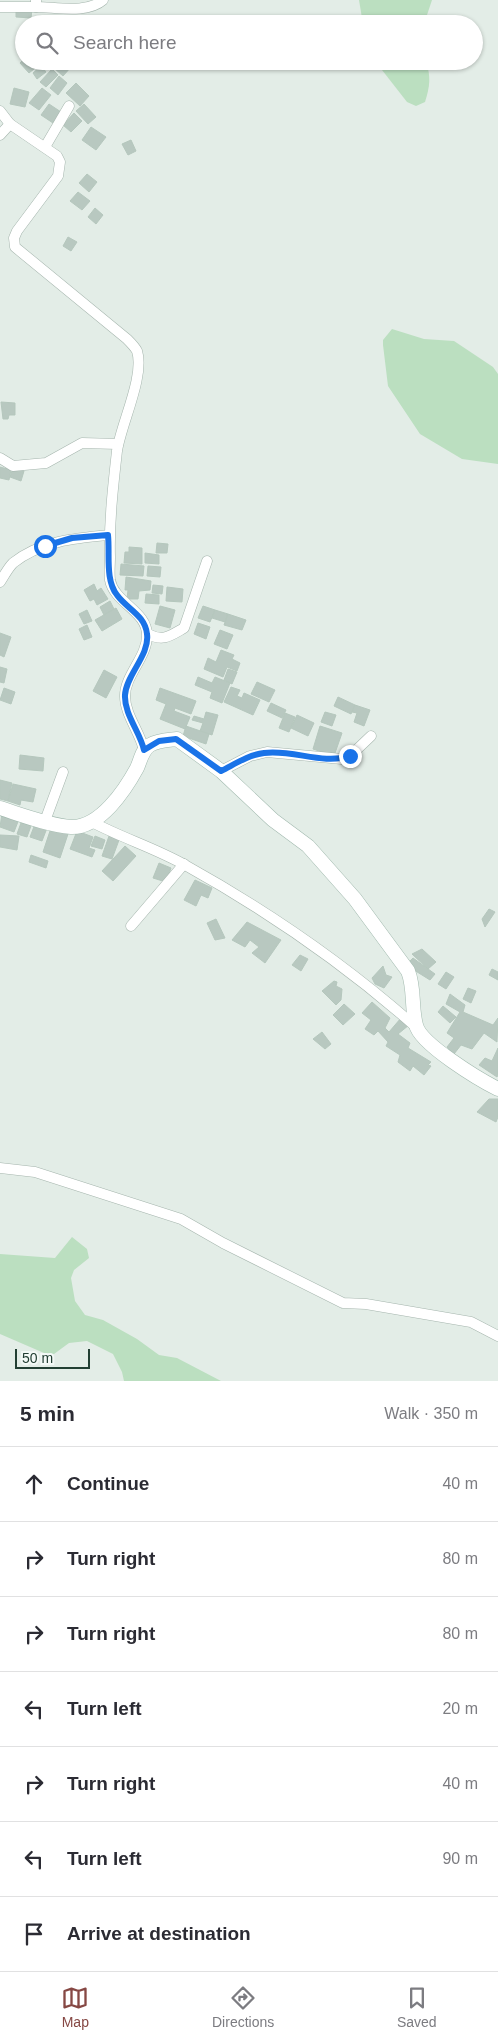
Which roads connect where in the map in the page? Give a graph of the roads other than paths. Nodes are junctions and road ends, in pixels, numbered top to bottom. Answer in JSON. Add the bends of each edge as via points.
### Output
{"nodes":[{"id":1,"x":103,"y":0,"type":"edge"},
{"id":2,"x":36,"y":4,"type":"edge"},
{"id":3,"x":0,"y":7,"type":"edge"},
{"id":4,"x":70,"y":106,"type":"dead end"},
{"id":5,"x":0,"y":112,"type":"edge"},
{"id":6,"x":10,"y":124,"type":"junction"},
{"id":7,"x":0,"y":135,"type":"edge"},
{"id":8,"x":45,"y":147,"type":"junction"},
{"id":9,"x":118,"y":444,"type":"junction"},
{"id":10,"x":0,"y":458,"type":"edge"},
{"id":11,"x":108,"y":535,"type":"junction"},
{"id":12,"x":206,"y":561,"type":"dead end"},
{"id":13,"x":0,"y":582,"type":"edge"},
{"id":14,"x":148,"y":634,"type":"junction"},
{"id":15,"x":370,"y":736,"type":"dead end"},
{"id":16,"x":144,"y":750,"type":"junction"},
{"id":17,"x":221,"y":771,"type":"junction"},
{"id":18,"x":63,"y":772,"type":"dead end"},
{"id":19,"x":0,"y":808,"type":"edge"},
{"id":20,"x":45,"y":821,"type":"junction"},
{"id":21,"x":92,"y":822,"type":"junction"},
{"id":22,"x":184,"y":864,"type":"junction"},
{"id":23,"x":131,"y":926,"type":"dead end"},
{"id":24,"x":416,"y":1027,"type":"junction"},
{"id":25,"x":498,"y":1089,"type":"edge"},
{"id":26,"x":0,"y":1168,"type":"edge"},
{"id":27,"x":498,"y":1336,"type":"edge"}],
"edges":[{"from":1,"to":2,"type":"street","via":[[96,6],[85,8]]},
{"from":2,"to":3,"type":"street"},
{"from":4,"to":8,"type":"street"},
{"from":5,"to":6,"type":"street"},
{"from":6,"to":7,"type":"street"},
{"from":6,"to":8,"type":"street"},
{"from":8,"to":9,"type":"street","via":[[57,156],[60,171],[17,231],[14,247],[127,339],[136,350],[137,372]]},
{"from":9,"to":10,"type":"street","via":[[82,443],[46,462],[12,466]]},
{"from":9,"to":11,"type":"street"},
{"from":11,"to":13,"type":"street","via":[[72,538],[45,546],[12,564]]},
{"from":11,"to":14,"type":"street","via":[[110,581],[117,596],[138,615]]},
{"from":12,"to":14,"type":"street","via":[[184,628],[165,639],[158,640]]},
{"from":14,"to":16,"type":"street","via":[[125,695]]},
{"from":15,"to":17,"type":"street","via":[[350,756],[342,758],[267,752],[250,756]]},
{"from":16,"to":17,"type":"street","via":[[159,741],[176,739]]},
{"from":16,"to":21,"type":"street","via":[[120,797]]},
{"from":17,"to":24,"type":"street","via":[[272,820],[308,846],[355,899],[408,971],[412,981]]},
{"from":18,"to":20,"type":"street"},
{"from":19,"to":20,"type":"street"},
{"from":20,"to":21,"type":"street","via":[[71,827]]},
{"from":21,"to":22,"type":"street"},
{"from":22,"to":23,"type":"street"},
{"from":22,"to":24,"type":"street","via":[[244,899],[339,963]]},
{"from":24,"to":25,"type":"street","via":[[436,1048],[475,1078]]},
{"from":26,"to":27,"type":"street","via":[[34,1172],[181,1219],[343,1303],[472,1322]]}]}
